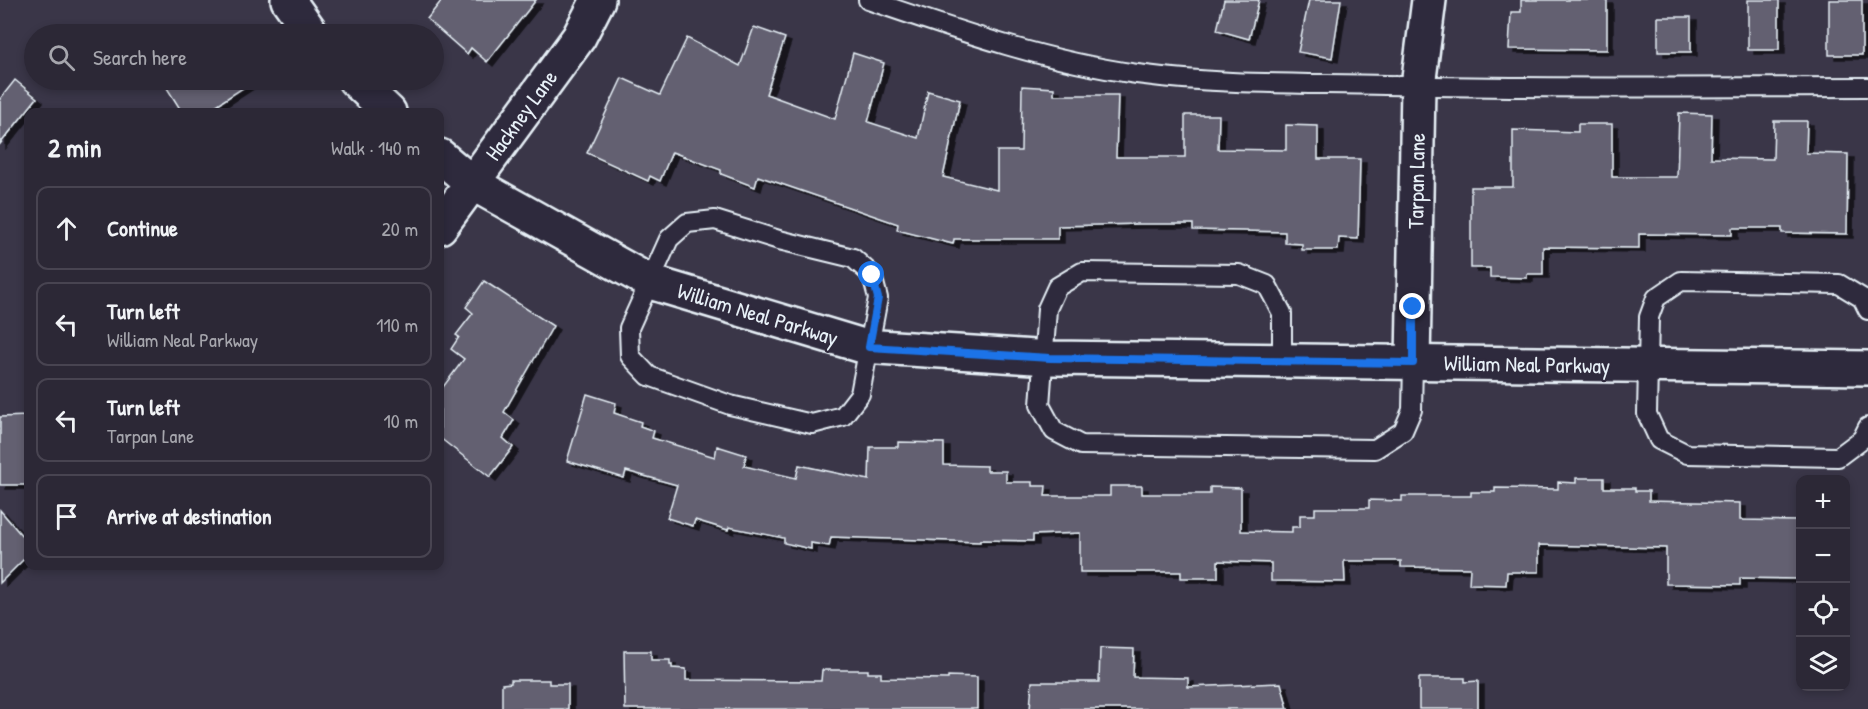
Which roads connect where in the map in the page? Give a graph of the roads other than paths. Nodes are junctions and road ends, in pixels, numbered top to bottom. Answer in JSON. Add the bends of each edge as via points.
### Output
{"nodes":[{"id":1,"x":288,"y":0,"type":"edge"},
{"id":2,"x":598,"y":0,"type":"edge"},
{"id":3,"x":868,"y":0,"type":"edge"},
{"id":4,"x":1429,"y":0,"type":"edge"},
{"id":5,"x":305,"y":24,"type":"edge"},
{"id":6,"x":1418,"y":87,"type":"junction"},
{"id":7,"x":1868,"y":87,"type":"edge"},
{"id":8,"x":366,"y":90,"type":"edge"},
{"id":9,"x":385,"y":108,"type":"edge"},
{"id":10,"x":444,"y":159,"type":"edge"},
{"id":11,"x":472,"y":183,"type":"junction"},
{"id":12,"x":444,"y":222,"type":"edge"},
{"id":13,"x":650,"y":282,"type":"junction"},
{"id":14,"x":1868,"y":310,"type":"edge"},
{"id":15,"x":869,"y":347,"type":"junction"},
{"id":16,"x":1043,"y":358,"type":"junction"},
{"id":17,"x":1281,"y":362,"type":"junction"},
{"id":18,"x":1413,"y":363,"type":"junction"},
{"id":19,"x":1647,"y":366,"type":"junction"},
{"id":20,"x":1868,"y":368,"type":"edge"},
{"id":21,"x":1868,"y":427,"type":"edge"}],
"edges":[{"from":1,"to":5,"type":"street"},
{"from":2,"to":11,"type":"street","name":"Hackney Lane","via":[[579,37]]},
{"from":3,"to":6,"type":"lane","via":[[1057,60],[1136,74],[1208,82]]},
{"from":4,"to":6,"type":"street","name":"Tarpan Lane"},
{"from":6,"to":7,"type":"lane"},
{"from":6,"to":18,"type":"street","name":"Tarpan Lane"},
{"from":8,"to":9,"type":"street"},
{"from":10,"to":11,"type":"street","name":"William Neal Parkway"},
{"from":11,"to":12,"type":"street","name":"Hackney Lane"},
{"from":11,"to":13,"type":"street","name":"William Neal Parkway"},
{"from":13,"to":15,"type":"street","name":"William Neal Parkway"},
{"from":13,"to":15,"type":"lane","via":[[669,239],[687,223],[715,220],[854,258],[872,275],[878,298]]},
{"from":13,"to":15,"type":"lane","via":[[629,328],[630,356],[649,376],[730,405],[812,424],[843,416],[860,394]]},
{"from":14,"to":19,"type":"lane","via":[[1862,298],[1839,284],[1681,281],[1656,298],[1649,317]]},
{"from":15,"to":16,"type":"street","name":"William Neal Parkway"},
{"from":16,"to":17,"type":"street","name":"William Neal Parkway"},
{"from":16,"to":17,"type":"lane","via":[[1047,309],[1057,287],[1082,272],[1239,274],[1267,285],[1281,313]]},
{"from":16,"to":18,"type":"lane","via":[[1040,405],[1054,431],[1081,445],[1375,449],[1403,431],[1412,410]]},
{"from":17,"to":18,"type":"street","name":"William Neal Parkway"},
{"from":18,"to":19,"type":"street","name":"William Neal Parkway"},
{"from":19,"to":20,"type":"street","name":"William Neal Parkway"},
{"from":19,"to":21,"type":"lane","via":[[1647,414],[1659,440],[1687,454],[1838,457],[1862,439]]}]}
